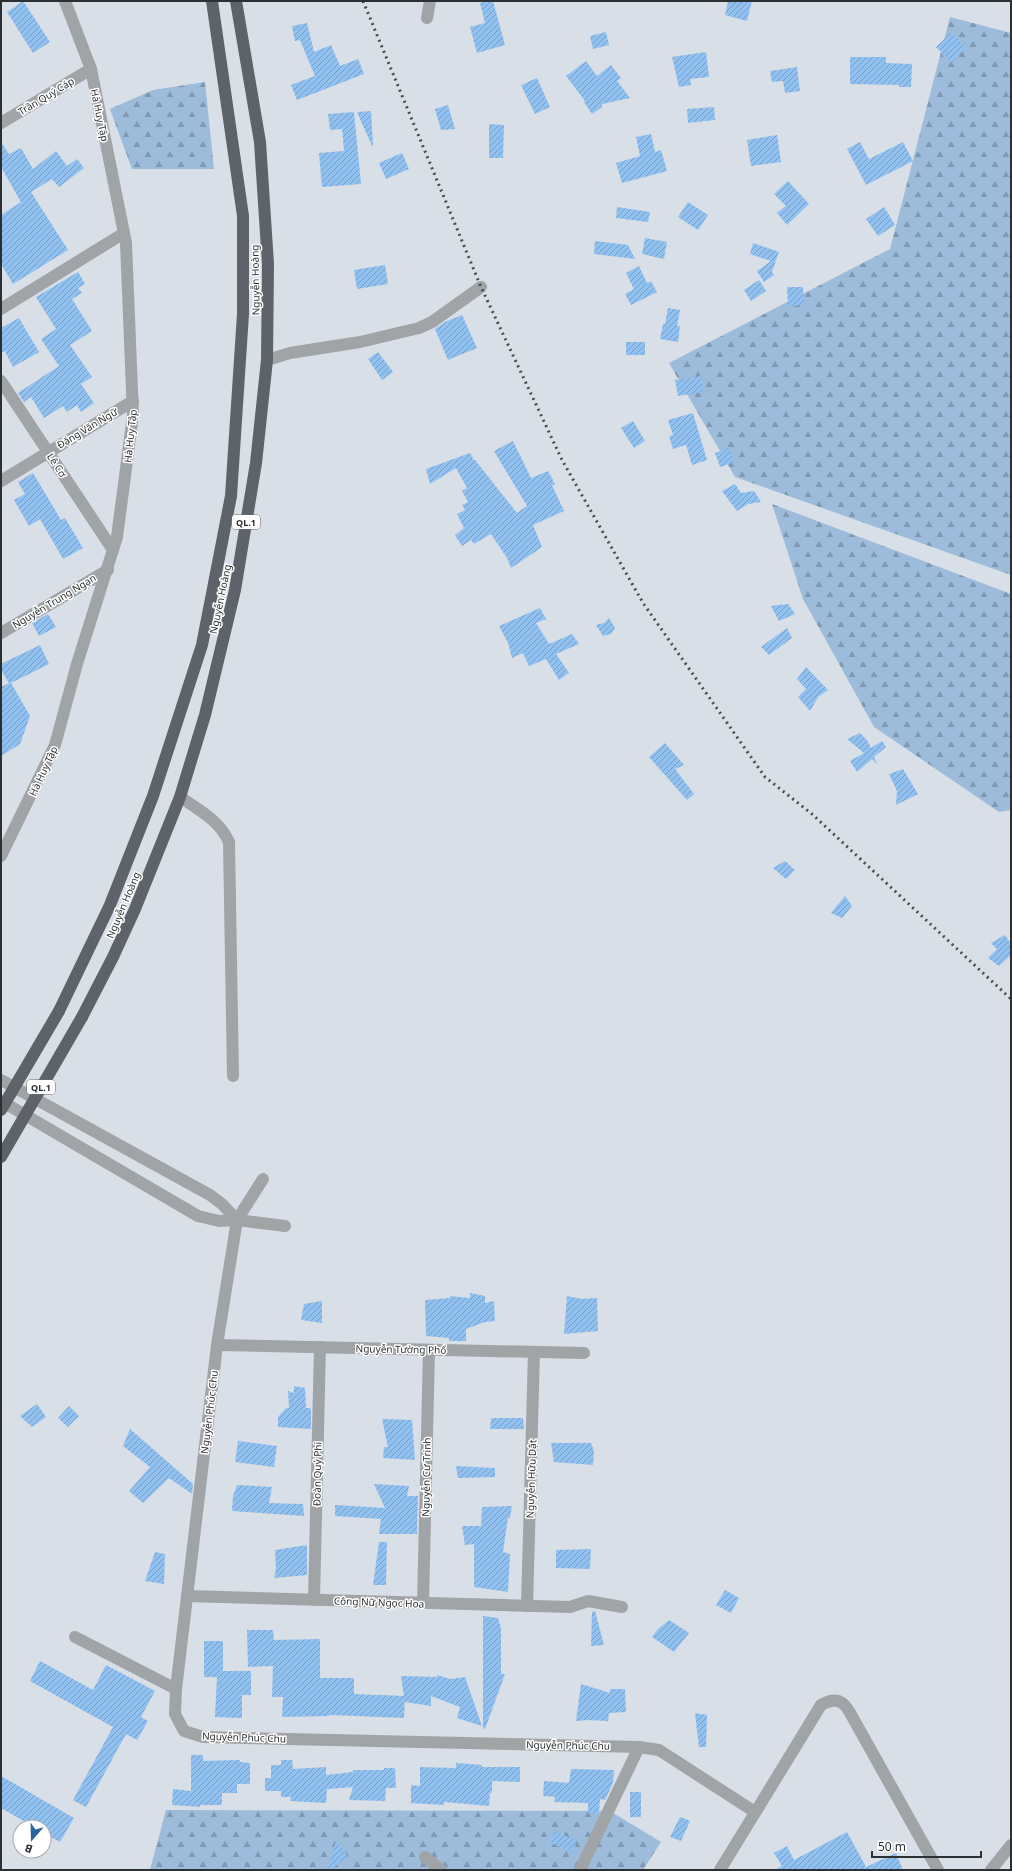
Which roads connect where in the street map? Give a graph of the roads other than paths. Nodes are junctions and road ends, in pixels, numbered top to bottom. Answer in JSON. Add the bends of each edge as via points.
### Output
{"nodes":[{"id":1,"x":65,"y":1,"type":"edge"},
{"id":2,"x":212,"y":1,"type":"edge"},
{"id":3,"x":236,"y":1,"type":"edge"},
{"id":4,"x":430,"y":1,"type":"edge"},
{"id":5,"x":427,"y":18,"type":"dead end"},
{"id":6,"x":91,"y":69,"type":"junction"},
{"id":7,"x":1,"y":124,"type":"edge"},
{"id":8,"x":124,"y":233,"type":"junction"},
{"id":9,"x":481,"y":287,"type":"dead end"},
{"id":10,"x":1,"y":309,"type":"edge"},
{"id":11,"x":267,"y":360,"type":"junction"},
{"id":12,"x":1,"y":381,"type":"edge"},
{"id":13,"x":132,"y":400,"type":"junction"},
{"id":14,"x":48,"y":452,"type":"junction"},
{"id":15,"x":1,"y":481,"type":"edge"},
{"id":16,"x":112,"y":550,"type":"junction"},
{"id":17,"x":108,"y":570,"type":"junction"},
{"id":18,"x":1,"y":633,"type":"edge"},
{"id":19,"x":180,"y":797,"type":"junction"},
{"id":20,"x":1,"y":856,"type":"edge"},
{"id":21,"x":233,"y":1076,"type":"dead end"},
{"id":22,"x":1,"y":1080,"type":"edge"},
{"id":23,"x":1,"y":1101,"type":"edge"},
{"id":24,"x":1,"y":1110,"type":"edge"},
{"id":25,"x":94,"y":1132,"type":"junction"},
{"id":26,"x":83,"y":1149,"type":"junction"},
{"id":27,"x":1,"y":1157,"type":"edge"},
{"id":28,"x":263,"y":1179,"type":"dead end"},
{"id":29,"x":237,"y":1220,"type":"junction"},
{"id":30,"x":285,"y":1226,"type":"dead end"},
{"id":31,"x":217,"y":1345,"type":"junction"},
{"id":32,"x":320,"y":1347,"type":"junction"},
{"id":33,"x":429,"y":1350,"type":"junction"},
{"id":34,"x":534,"y":1352,"type":"junction"},
{"id":35,"x":584,"y":1353,"type":"dead end"},
{"id":36,"x":187,"y":1596,"type":"junction"},
{"id":37,"x":314,"y":1600,"type":"junction"},
{"id":38,"x":424,"y":1603,"type":"junction"},
{"id":39,"x":527,"y":1606,"type":"junction"},
{"id":40,"x":622,"y":1607,"type":"dead end"},
{"id":41,"x":75,"y":1637,"type":"dead end"},
{"id":42,"x":176,"y":1689,"type":"junction"},
{"id":43,"x":639,"y":1747,"type":"junction"},
{"id":44,"x":755,"y":1812,"type":"junction"},
{"id":45,"x":1011,"y":1845,"type":"edge"},
{"id":46,"x":425,"y":1857,"type":"dead end"},
{"id":47,"x":441,"y":1870,"type":"edge"},
{"id":48,"x":580,"y":1870,"type":"edge"},
{"id":49,"x":720,"y":1870,"type":"edge"},
{"id":50,"x":938,"y":1870,"type":"edge"},
{"id":51,"x":991,"y":1870,"type":"edge"}],
"edges":[{"from":1,"to":6,"type":"street","name":"Hà Huy Tập"},
{"from":2,"to":24,"type":"highway","name":"Nguyễn Hoàng","number":"QL.1","bridge":true,"via":[[243,216],[243,314],[230,496],[202,645],[153,796],[110,905],[59,1011]]},
{"from":3,"to":11,"type":"highway","name":"Nguyễn Hoàng","number":"QL.1","via":[[260,142],[268,264]]},
{"from":4,"to":5,"type":"street"},
{"from":6,"to":7,"type":"street","name":"Trần Quý Cáp"},
{"from":6,"to":8,"type":"street","name":"Hà Huy Tập"},
{"from":8,"to":10,"type":"street"},
{"from":8,"to":13,"type":"street","name":"Hà Huy Tập"},
{"from":9,"to":11,"type":"street","via":[[420,328],[360,342],[290,353]]},
{"from":11,"to":19,"type":"highway","name":"Nguyễn Hoàng","number":"QL.1","via":[[256,463],[235,590],[204,715]]},
{"from":12,"to":14,"type":"street","name":"Lê Cơ"},
{"from":13,"to":14,"type":"street","name":"Đặng Văn Ngữ"},
{"from":13,"to":16,"type":"street","name":"Hà Huy Tập","via":[[133,415],[117,537]]},
{"from":14,"to":15,"type":"street","name":"Đặng Văn Ngữ"},
{"from":14,"to":16,"type":"street","name":"Lê Cơ"},
{"from":16,"to":17,"type":"street","name":"Hà Huy Tập"},
{"from":17,"to":18,"type":"street","name":"Nguyễn Trung Ngạn"},
{"from":17,"to":20,"type":"street","name":"Hà Huy Tập","via":[[77,664],[55,745]]},
{"from":19,"to":21,"type":"street","via":[[214,820],[229,842]]},
{"from":19,"to":27,"type":"highway","name":"Nguyễn Hoàng","number":"QL.1","bridge":true,"via":[[113,957],[82,1017]]},
{"from":22,"to":25,"type":"street"},
{"from":23,"to":26,"type":"street"},
{"from":25,"to":26,"type":"street"},
{"from":25,"to":29,"type":"street","via":[[210,1195]]},
{"from":26,"to":29,"type":"street","via":[[198,1216],[219,1221]]},
{"from":28,"to":29,"type":"street"},
{"from":29,"to":30,"type":"street"},
{"from":29,"to":31,"type":"street","name":"Nguyễn Phúc Chu"},
{"from":31,"to":32,"type":"street","name":"Nguyễn Tường Phổ"},
{"from":31,"to":36,"type":"street","name":"Nguyễn Phúc Chu"},
{"from":32,"to":33,"type":"street","name":"Nguyễn Tường Phổ"},
{"from":32,"to":37,"type":"street","name":"Đoàn Quý Phi"},
{"from":33,"to":34,"type":"street","name":"Nguyễn Tường Phổ"},
{"from":33,"to":38,"type":"street","name":"Nguyễn Cư Trinh"},
{"from":34,"to":35,"type":"street","name":"Nguyễn Tường Phổ"},
{"from":34,"to":39,"type":"street","name":"Nguyễn Hữu Dật"},
{"from":36,"to":37,"type":"street","name":"Công Nữ Ngọc Hoa"},
{"from":36,"to":42,"type":"street","name":"Nguyễn Phúc Chu"},
{"from":37,"to":38,"type":"street","name":"Công Nữ Ngọc Hoa"},
{"from":38,"to":39,"type":"street","name":"Công Nữ Ngọc Hoa"},
{"from":39,"to":40,"type":"street","name":"Công Nữ Ngọc Hoa","via":[[570,1607],[588,1601]]},
{"from":41,"to":42,"type":"street"},
{"from":42,"to":43,"type":"street","name":"Nguyễn Phúc Chu","via":[[175,1714],[184,1731],[203,1737]]},
{"from":43,"to":44,"type":"street","name":"Nguyễn Phúc Chu","via":[[659,1750]]},
{"from":43,"to":48,"type":"street"},
{"from":44,"to":49,"type":"street"},
{"from":44,"to":50,"type":"street","via":[[821,1706],[829,1700],[838,1700],[845,1703]]},
{"from":45,"to":51,"type":"street"},
{"from":46,"to":47,"type":"street"}]}
